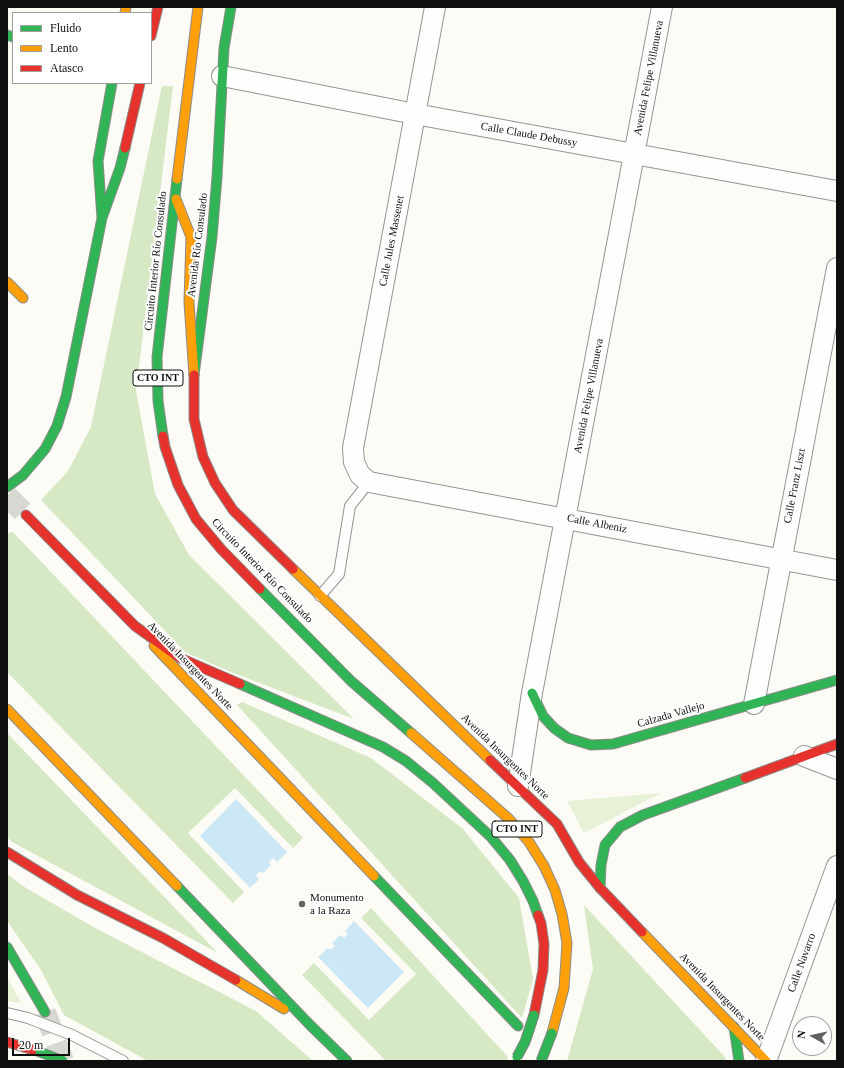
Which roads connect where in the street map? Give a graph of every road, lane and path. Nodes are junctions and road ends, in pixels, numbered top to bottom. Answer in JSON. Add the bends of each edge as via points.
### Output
{"nodes":[{"id":1,"x":158,"y":7,"type":"edge"},
{"id":2,"x":198,"y":7,"type":"edge"},
{"id":3,"x":231,"y":7,"type":"edge"},
{"id":4,"x":435,"y":7,"type":"edge"},
{"id":5,"x":662,"y":7,"type":"edge"},
{"id":6,"x":207,"y":14,"type":"dead end"},
{"id":7,"x":152,"y":32,"type":"edge"},
{"id":8,"x":192,"y":52,"type":"junction"},
{"id":9,"x":222,"y":76,"type":"junction"},
{"id":10,"x":112,"y":84,"type":"edge"},
{"id":11,"x":140,"y":84,"type":"edge"},
{"id":12,"x":415,"y":114,"type":"junction"},
{"id":13,"x":635,"y":153,"type":"junction"},
{"id":14,"x":837,"y":191,"type":"edge"},
{"id":15,"x":175,"y":196,"type":"junction"},
{"id":16,"x":102,"y":218,"type":"junction"},
{"id":17,"x":837,"y":268,"type":"edge"},
{"id":18,"x":7,"y":282,"type":"edge"},
{"id":19,"x":23,"y":298,"type":"dead end"},
{"id":20,"x":194,"y":375,"type":"junction"},
{"id":21,"x":364,"y":478,"type":"junction"},
{"id":22,"x":214,"y":483,"type":"joint"},
{"id":23,"x":7,"y":488,"type":"edge"},
{"id":24,"x":26,"y":515,"type":"tunnel mouth"},
{"id":25,"x":566,"y":518,"type":"junction"},
{"id":26,"x":781,"y":559,"type":"junction"},
{"id":27,"x":837,"y":570,"type":"edge"},
{"id":28,"x":320,"y":596,"type":"junction"},
{"id":29,"x":135,"y":626,"type":"junction"},
{"id":30,"x":837,"y":680,"type":"edge"},
{"id":31,"x":532,"y":693,"type":"junction"},
{"id":32,"x":754,"y":704,"type":"junction"},
{"id":33,"x":7,"y":709,"type":"edge"},
{"id":34,"x":837,"y":744,"type":"edge"},
{"id":35,"x":804,"y":756,"type":"junction"},
{"id":36,"x":837,"y":769,"type":"edge"},
{"id":37,"x":518,"y":786,"type":"junction"},
{"id":38,"x":7,"y":852,"type":"edge"},
{"id":39,"x":837,"y":866,"type":"edge"},
{"id":40,"x":600,"y":888,"type":"junction"},
{"id":41,"x":7,"y":947,"type":"edge"},
{"id":42,"x":45,"y":1012,"type":"tunnel mouth"},
{"id":43,"x":7,"y":1013,"type":"edge"},
{"id":44,"x":310,"y":1025,"type":"junction"},
{"id":45,"x":518,"y":1026,"type":"dead end"},
{"id":46,"x":734,"y":1027,"type":"junction"},
{"id":47,"x":7,"y":1042,"type":"edge"},
{"id":48,"x":516,"y":1059,"type":"edge"},
{"id":49,"x":63,"y":1061,"type":"edge"},
{"id":50,"x":123,"y":1061,"type":"edge"},
{"id":51,"x":347,"y":1061,"type":"edge"},
{"id":52,"x":541,"y":1061,"type":"edge"},
{"id":53,"x":739,"y":1061,"type":"edge"},
{"id":54,"x":766,"y":1061,"type":"edge"}],
"edges":[{"from":1,"to":7,"type":"main road"},
{"from":2,"to":8,"type":"main road","name":"Circuito Interior Río Consulado","number":"CTO INT"},
{"from":3,"to":9,"type":"main road","name":"Avenida Río Consulado","number":"CTO INT"},
{"from":4,"to":12,"type":"street","name":"Calle Jules Massenet"},
{"from":5,"to":13,"type":"street","name":"Avenida Felipe Villanueva"},
{"from":6,"to":8,"type":"main road"},
{"from":8,"to":15,"type":"main road","name":"Circuito Interior Río Consulado","number":"CTO INT"},
{"from":9,"to":12,"type":"street","name":"Calle Claude Debussy"},
{"from":9,"to":20,"type":"main road","name":"Avenida Río Consulado","number":"CTO INT","via":[[212,237]]},
{"from":10,"to":16,"type":"main road","via":[[98,161]]},
{"from":11,"to":16,"type":"main road","via":[[120,168]]},
{"from":12,"to":13,"type":"street","name":"Calle Claude Debussy"},
{"from":12,"to":21,"type":"street","name":"Calle Jules Massenet","via":[[353,448],[354,462]]},
{"from":13,"to":14,"type":"street","name":"Calle Claude Debussy"},
{"from":13,"to":25,"type":"street","name":"Avenida Felipe Villanueva"},
{"from":15,"to":20,"type":"main road","via":[[191,237],[189,302]]},
{"from":15,"to":52,"type":"main road","name":"Circuito Interior Río Consulado","number":"CTO INT","bridge":true,"via":[[157,357],[158,401],[165,448],[178,485],[196,519],[221,549],[351,681],[509,819],[529,842],[555,890],[567,943],[564,988],[552,1033]]},
{"from":16,"to":23,"type":"main road","via":[[66,397],[57,426],[45,449],[23,475]]},
{"from":17,"to":26,"type":"street","name":"Calle Franz Liszt"},
{"from":18,"to":19,"type":"main road"},
{"from":20,"to":22,"type":"main road","name":"Avenida Río Consulado","number":"CTO INT","via":[[194,419],[203,457]]},
{"from":21,"to":25,"type":"street","name":"Calle Albeniz"},
{"from":21,"to":28,"type":"lane","via":[[350,506],[339,574]]},
{"from":22,"to":28,"type":"main road","name":"Avenida Insurgentes Norte","via":[[233,510]]},
{"from":24,"to":29,"type":"main road","name":"Avenida Insurgentes Norte"},
{"from":25,"to":26,"type":"street","name":"Calle Albeniz"},
{"from":25,"to":31,"type":"street","name":"Avenida Felipe Villanueva"},
{"from":26,"to":27,"type":"street","name":"Calle Albeniz"},
{"from":26,"to":32,"type":"street","name":"Calle Franz Liszt"},
{"from":28,"to":37,"type":"main road","name":"Avenida Insurgentes Norte"},
{"from":29,"to":45,"type":"main road","name":"Avenida Insurgentes Norte"},
{"from":29,"to":48,"type":"main road","bridge":true,"via":[[180,658],[355,734],[406,761],[491,837],[523,881],[542,923],[543,970],[534,1015]]},
{"from":30,"to":32,"type":"main road","name":"Calzada Vallejo"},
{"from":31,"to":32,"type":"main road","name":"Calzada Vallejo","via":[[543,716],[554,728],[568,738],[591,744],[613,744]]},
{"from":31,"to":37,"type":"street","name":"Avenida Felipe Villanueva"},
{"from":33,"to":44,"type":"main road"},
{"from":34,"to":35,"type":"main road"},
{"from":35,"to":36,"type":"street"},
{"from":35,"to":40,"type":"main road","via":[[620,827],[605,845]]},
{"from":37,"to":40,"type":"main road","name":"Avenida Insurgentes Norte","via":[[557,824],[579,862]]},
{"from":38,"to":44,"type":"main road","via":[[77,895],[218,969]]},
{"from":39,"to":54,"type":"street","name":"Calle Navarro"},
{"from":40,"to":46,"type":"main road","name":"Avenida Insurgentes Norte"},
{"from":41,"to":42,"type":"main road"},
{"from":43,"to":50,"type":"lane","bridge":true,"via":[[72,1035]]},
{"from":44,"to":51,"type":"main road"},
{"from":46,"to":53,"type":"main road"},
{"from":46,"to":54,"type":"main road","name":"Avenida Insurgentes Norte"},
{"from":47,"to":49,"type":"main road","bridge":true}]}
